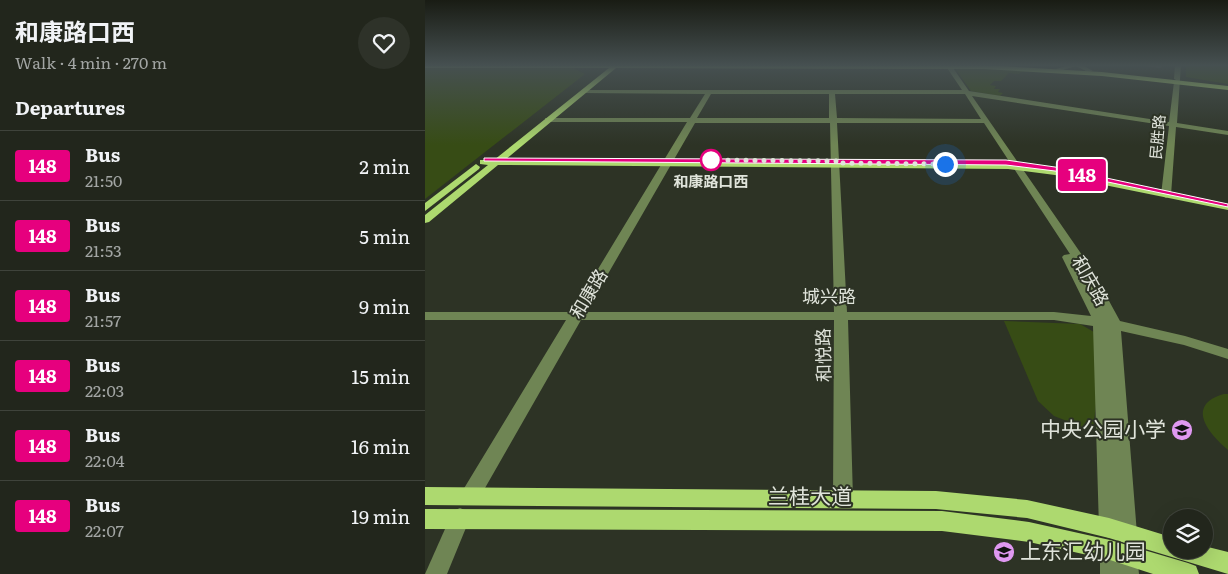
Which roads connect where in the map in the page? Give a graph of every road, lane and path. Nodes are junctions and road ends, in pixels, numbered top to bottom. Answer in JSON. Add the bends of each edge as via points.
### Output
{"nodes":[{"id":1,"x":571,"y":92,"type":"edge"},
{"id":2,"x":583,"y":92,"type":"joint"},
{"id":3,"x":709,"y":92,"type":"junction"},
{"id":4,"x":833,"y":92,"type":"junction"},
{"id":5,"x":1176,"y":92,"type":"edge"},
{"id":6,"x":964,"y":93,"type":"junction"},
{"id":7,"x":548,"y":120,"type":"junction"},
{"id":8,"x":692,"y":120,"type":"junction"},
{"id":9,"x":833,"y":121,"type":"junction"},
{"id":10,"x":982,"y":121,"type":"junction"},
{"id":11,"x":1173,"y":124,"type":"junction"},
{"id":12,"x":1228,"y":133,"type":"edge"},
{"id":13,"x":484,"y":161,"type":"junction"},
{"id":14,"x":498,"y":161,"type":"junction"},
{"id":15,"x":668,"y":161,"type":"junction"},
{"id":16,"x":836,"y":162,"type":"junction"},
{"id":17,"x":1011,"y":164,"type":"junction"},
{"id":18,"x":1166,"y":193,"type":"junction"},
{"id":19,"x":1228,"y":206,"type":"edge"},
{"id":20,"x":425,"y":208,"type":"edge"},
{"id":21,"x":425,"y":220,"type":"edge"},
{"id":22,"x":425,"y":316,"type":"edge"},
{"id":23,"x":577,"y":316,"type":"junction"},
{"id":24,"x":841,"y":316,"type":"junction"},
{"id":25,"x":1107,"y":322,"type":"junction"},
{"id":26,"x":1228,"y":354,"type":"edge"},
{"id":27,"x":425,"y":496,"type":"edge"},
{"id":28,"x":470,"y":496,"type":"junction"},
{"id":29,"x":843,"y":499,"type":"junction"},
{"id":30,"x":460,"y":518,"type":"junction"},
{"id":31,"x":425,"y":519,"type":"edge"},
{"id":32,"x":1118,"y":531,"type":"junction"},
{"id":33,"x":1163,"y":545,"type":"edge"},
{"id":34,"x":1213,"y":559,"type":"edge"},
{"id":35,"x":1122,"y":560,"type":"edge"},
{"id":36,"x":1228,"y":563,"type":"edge"},
{"id":37,"x":436,"y":574,"type":"edge"},
{"id":38,"x":1111,"y":574,"type":"edge"},
{"id":39,"x":1188,"y":574,"type":"edge"}],
"edges":[{"from":1,"to":13,"type":"main road"},
{"from":2,"to":3,"type":"street"},
{"from":2,"to":7,"type":"main road"},
{"from":3,"to":4,"type":"street"},
{"from":3,"to":8,"type":"street","name":"和康路"},
{"from":4,"to":6,"type":"street"},
{"from":4,"to":9,"type":"street","name":"和悦路"},
{"from":5,"to":11,"type":"street","name":"民胜路"},
{"from":6,"to":10,"type":"street","name":"和庆路"},
{"from":6,"to":11,"type":"street"},
{"from":7,"to":8,"type":"street"},
{"from":7,"to":14,"type":"main road"},
{"from":8,"to":9,"type":"street"},
{"from":8,"to":15,"type":"street","name":"和康路"},
{"from":9,"to":10,"type":"street"},
{"from":9,"to":16,"type":"street","name":"和悦路"},
{"from":10,"to":17,"type":"street","name":"和庆路"},
{"from":11,"to":12,"type":"street"},
{"from":11,"to":18,"type":"street","name":"民胜路"},
{"from":13,"to":14,"type":"main road"},
{"from":13,"to":20,"type":"main road"},
{"from":14,"to":15,"type":"main road"},
{"from":14,"to":21,"type":"main road"},
{"from":15,"to":16,"type":"main road"},
{"from":15,"to":23,"type":"street","name":"和康路"},
{"from":16,"to":17,"type":"main road"},
{"from":16,"to":24,"type":"street","name":"和悦路"},
{"from":17,"to":18,"type":"main road"},
{"from":17,"to":25,"type":"street","name":"和庆路","via":[[1085,268]]},
{"from":18,"to":19,"type":"main road"},
{"from":22,"to":23,"type":"street","name":"城兴路"},
{"from":23,"to":24,"type":"street","name":"城兴路"},
{"from":23,"to":28,"type":"street","name":"和康路"},
{"from":24,"to":25,"type":"street","name":"城兴路","via":[[1017,315]]},
{"from":24,"to":29,"type":"street","name":"和悦路"},
{"from":25,"to":26,"type":"street","name":"城兴路","via":[[1161,333]]},
{"from":25,"to":32,"type":"street","name":"和庆路"},
{"from":25,"to":32,"type":"street","name":"和庆路"},
{"from":27,"to":28,"type":"main road","name":"兰桂大道"},
{"from":28,"to":29,"type":"main road","name":"兰桂大道"},
{"from":29,"to":32,"type":"main road","name":"兰桂大道","via":[[937,500],[1027,509]]},
{"from":30,"to":31,"type":"main road","name":"兰桂大道"},
{"from":30,"to":35,"type":"main road","name":"兰桂大道","via":[[942,521],[1029,532]]},
{"from":30,"to":37,"type":"street"},
{"from":32,"to":33,"type":"main road","name":"兰桂大道"},
{"from":34,"to":36,"type":"main road"},
{"from":35,"to":38,"type":"street"},
{"from":35,"to":39,"type":"main road","name":"兰桂大道"}]}
